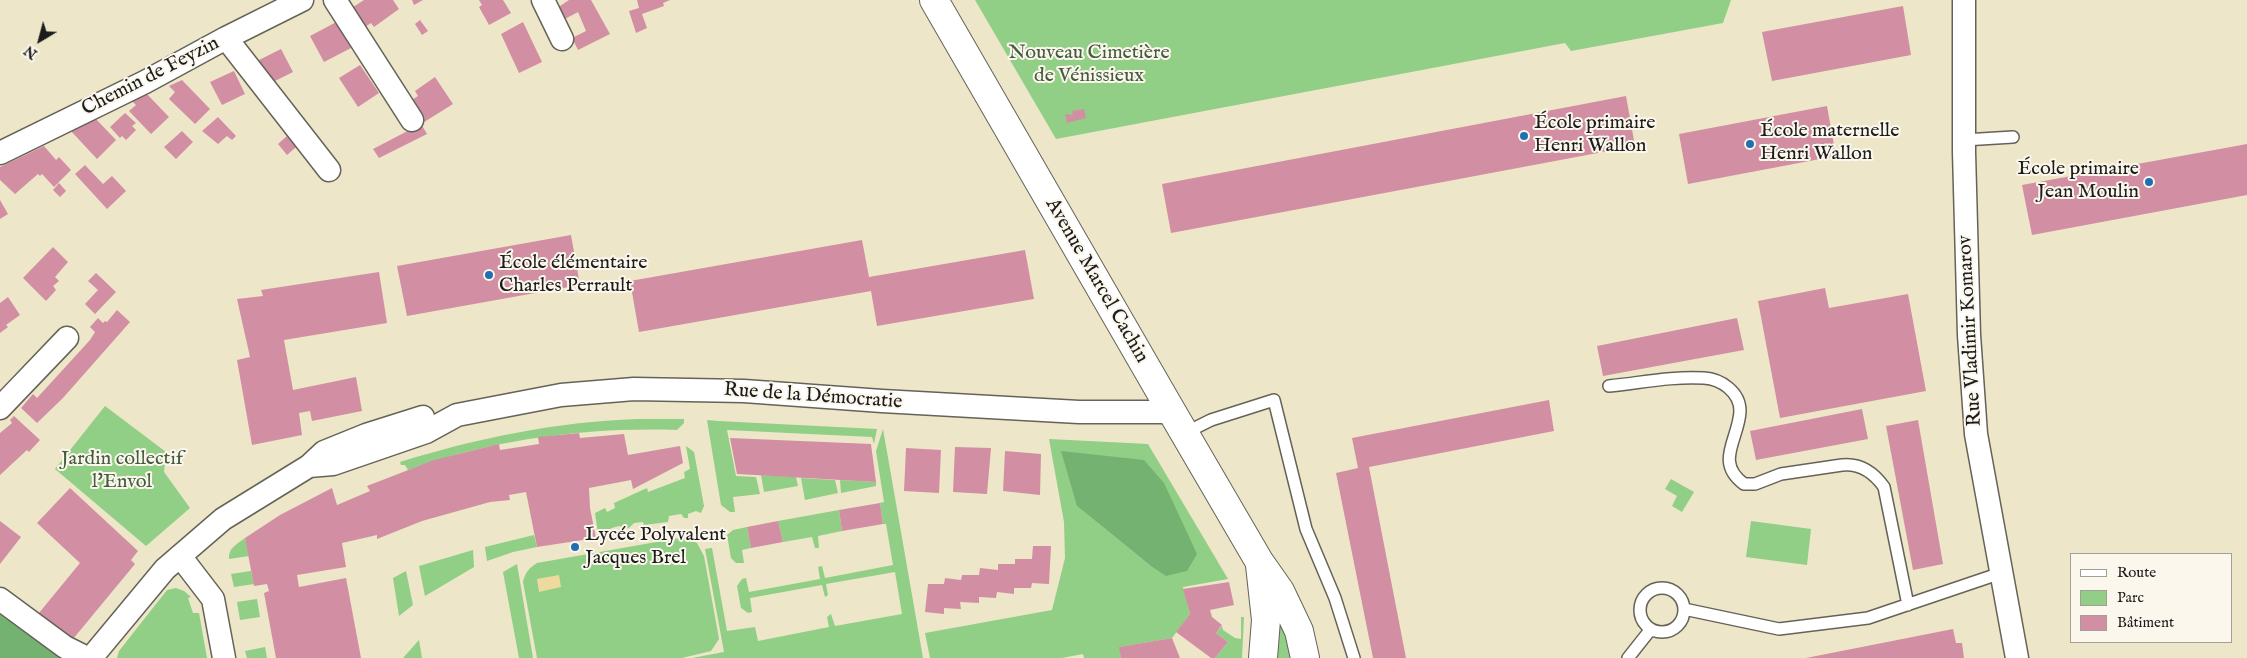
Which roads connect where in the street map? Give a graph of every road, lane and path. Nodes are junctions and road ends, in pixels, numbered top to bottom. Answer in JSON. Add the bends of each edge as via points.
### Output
{"nodes":[{"id":1,"x":302,"y":0,"type":"edge"},
{"id":2,"x":335,"y":0,"type":"edge"},
{"id":3,"x":543,"y":0,"type":"edge"},
{"id":4,"x":934,"y":0,"type":"edge"},
{"id":5,"x":1964,"y":0,"type":"edge"},
{"id":6,"x":226,"y":38,"type":"junction"},
{"id":7,"x":562,"y":39,"type":"dead end"},
{"id":8,"x":412,"y":120,"type":"dead end"},
{"id":9,"x":2013,"y":137,"type":"dead end"},
{"id":10,"x":1964,"y":140,"type":"junction"},
{"id":11,"x":0,"y":153,"type":"edge"},
{"id":12,"x":329,"y":170,"type":"dead end"},
{"id":13,"x":67,"y":338,"type":"dead end"},
{"id":14,"x":1609,"y":386,"type":"dead end"},
{"id":15,"x":0,"y":408,"type":"edge"},
{"id":16,"x":1179,"y":423,"type":"junction"},
{"id":17,"x":180,"y":556,"type":"junction"},
{"id":18,"x":1259,"y":561,"type":"junction"},
{"id":19,"x":2000,"y":573,"type":"junction"},
{"id":20,"x":0,"y":598,"type":"edge"},
{"id":21,"x":1908,"y":605,"type":"junction"},
{"id":22,"x":1684,"y":609,"type":"junction"},
{"id":23,"x":1651,"y":629,"type":"junction"},
{"id":24,"x":87,"y":658,"type":"edge"},
{"id":25,"x":91,"y":658,"type":"edge"},
{"id":26,"x":224,"y":658,"type":"edge"},
{"id":27,"x":1263,"y":658,"type":"edge"},
{"id":28,"x":1305,"y":658,"type":"edge"},
{"id":29,"x":1354,"y":658,"type":"edge"},
{"id":30,"x":1628,"y":658,"type":"edge"},
{"id":31,"x":2017,"y":658,"type":"edge"}],
"edges":[{"from":1,"to":6,"type":"street","name":"Chemin de Feyzin"},
{"from":2,"to":8,"type":"street"},
{"from":3,"to":7,"type":"street"},
{"from":4,"to":16,"type":"street","name":"Avenue Marcel Cachin"},
{"from":5,"to":10,"type":"street","name":"Rue Vladimir Komarov"},
{"from":6,"to":11,"type":"street","name":"Chemin de Feyzin"},
{"from":6,"to":12,"type":"street"},
{"from":9,"to":10,"type":"lane"},
{"from":10,"to":19,"type":"street","name":"Rue Vladimir Komarov","via":[[1976,434]]},
{"from":13,"to":15,"type":"street"},
{"from":14,"to":21,"type":"lane","via":[[1705,378],[1721,382],[1734,394],[1740,410],[1730,465],[1732,472],[1744,484],[1755,484],[1782,474],[1852,464],[1870,473],[1884,487]]},
{"from":16,"to":17,"type":"street","name":"Rue de la Démocratie","via":[[1079,412],[744,391],[634,389],[561,395],[456,415],[426,432],[392,444],[333,464],[309,466],[223,519]]},
{"from":16,"to":18,"type":"street","name":"Avenue Marcel Cachin"},
{"from":16,"to":29,"type":"lane","via":[[1211,420],[1274,400],[1306,529],[1335,598]]},
{"from":17,"to":25,"type":"street","name":"Rue de la Démocratie","via":[[165,569]]},
{"from":17,"to":26,"type":"street","via":[[213,599]]},
{"from":18,"to":27,"type":"street","name":"Avenue Marcel Cachin","via":[[1266,620]]},
{"from":18,"to":28,"type":"street","name":"Avenue Marcel Cachin","via":[[1284,599],[1299,631]]},
{"from":19,"to":21,"type":"lane"},
{"from":19,"to":31,"type":"street","name":"Rue Vladimir Komarov"},
{"from":20,"to":24,"type":"street","via":[[65,647]]},
{"from":21,"to":22,"type":"lane","via":[[1868,618],[1779,629]]},
{"from":22,"to":23,"type":"lane","via":[[1677,627],[1664,632]]},
{"from":22,"to":23,"type":"lane","via":[[1683,602],[1674,592],[1654,590],[1641,605],[1642,619]]},
{"from":23,"to":30,"type":"lane"}]}
